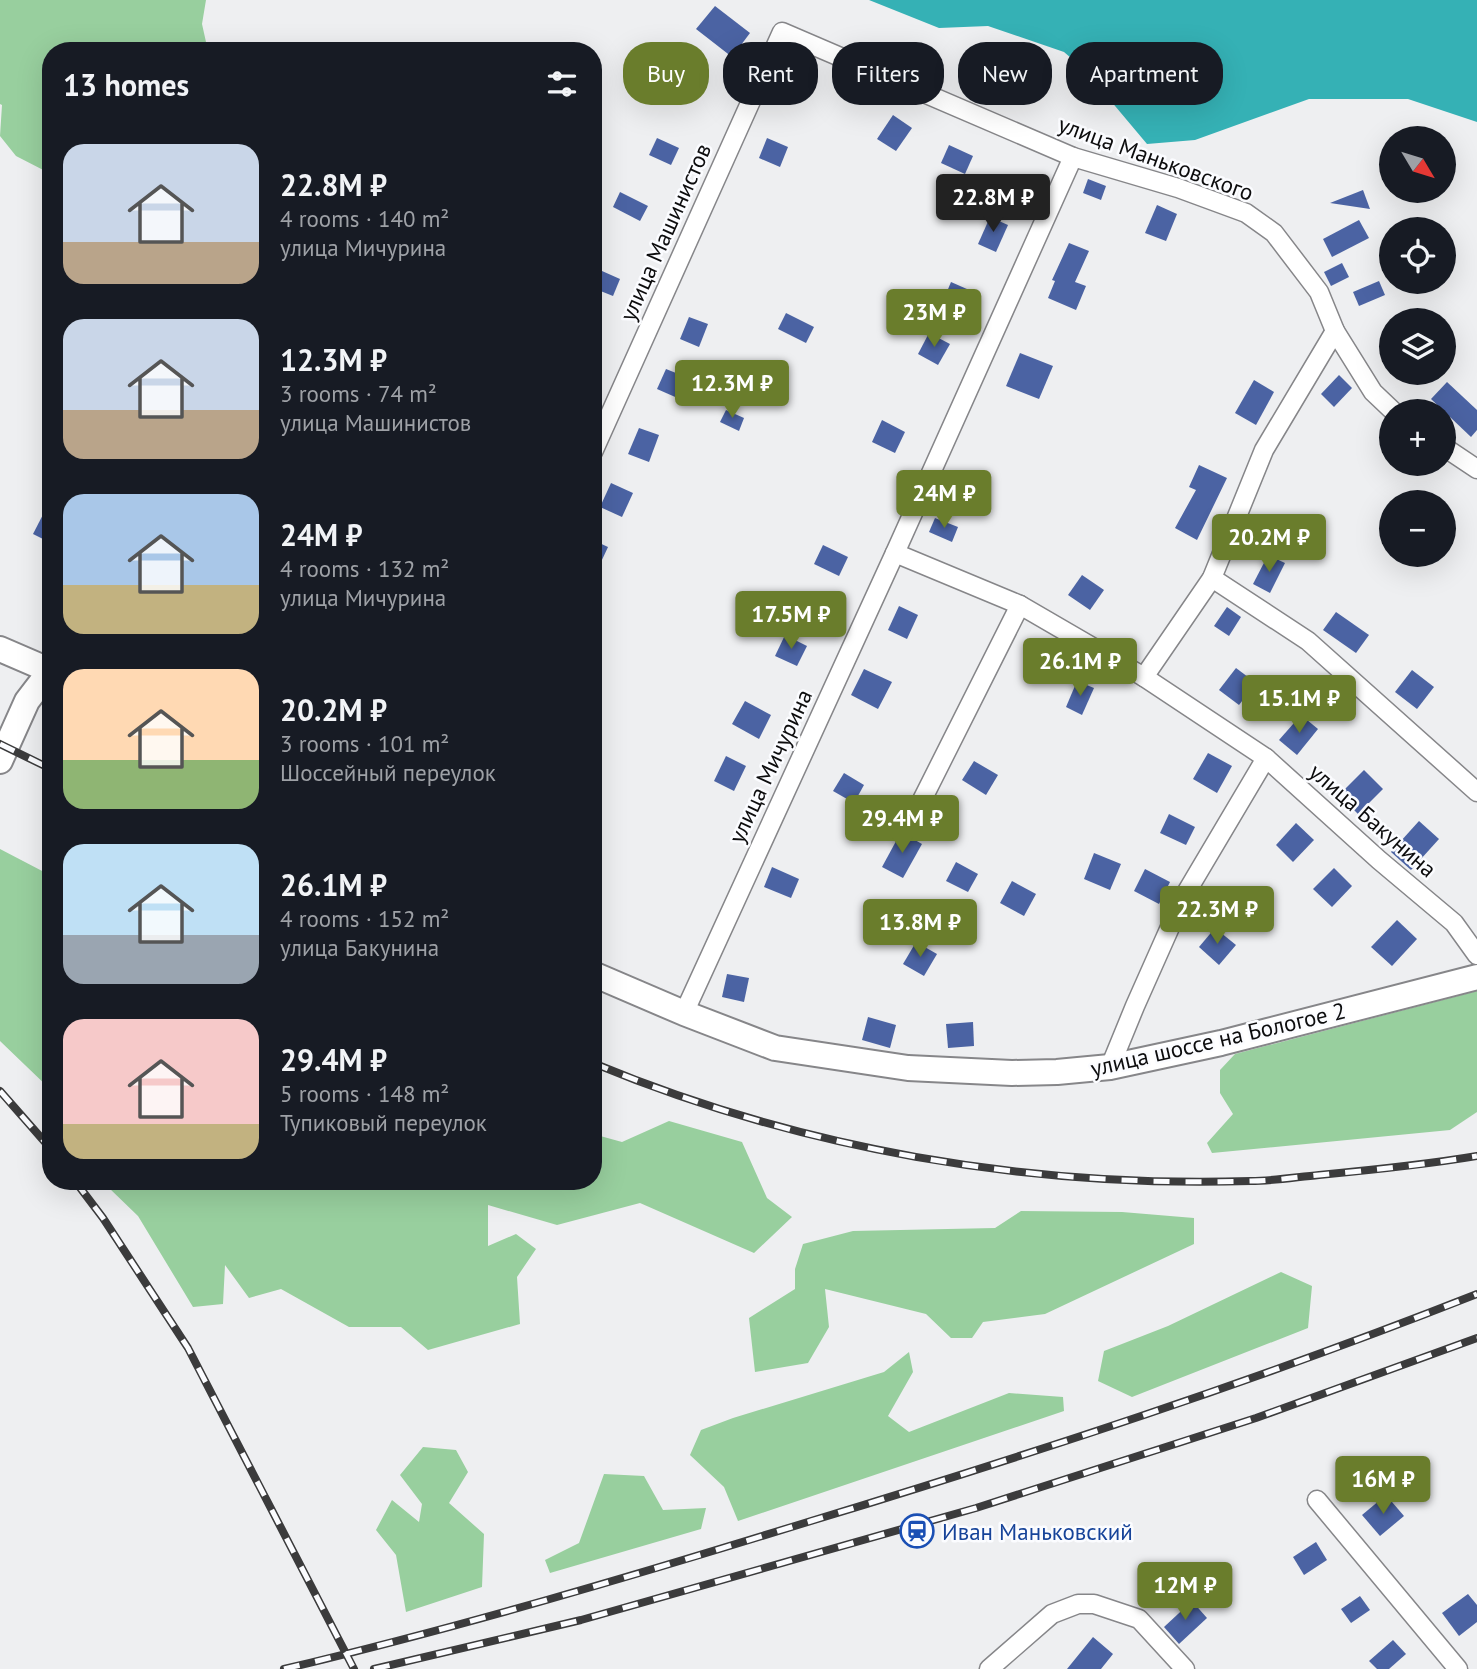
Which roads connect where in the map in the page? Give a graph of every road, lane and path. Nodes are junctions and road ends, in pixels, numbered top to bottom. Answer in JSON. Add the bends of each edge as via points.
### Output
{"nodes":[{"id":1,"x":782,"y":32,"type":"joint"},
{"id":2,"x":1073,"y":157,"type":"junction"},
{"id":3,"x":1335,"y":331,"type":"junction"},
{"id":4,"x":1380,"y":399,"type":"edge"},
{"id":5,"x":602,"y":432,"type":"edge"},
{"id":6,"x":1456,"y":455,"type":"edge"},
{"id":7,"x":1477,"y":469,"type":"edge"},
{"id":8,"x":895,"y":553,"type":"junction"},
{"id":9,"x":1212,"y":578,"type":"junction"},
{"id":10,"x":1020,"y":605,"type":"junction"},
{"id":11,"x":0,"y":649,"type":"edge"},
{"id":12,"x":42,"y":667,"type":"edge"},
{"id":13,"x":1144,"y":677,"type":"junction"},
{"id":14,"x":42,"y":682,"type":"edge"},
{"id":15,"x":1266,"y":758,"type":"junction"},
{"id":16,"x":0,"y":761,"type":"edge"},
{"id":17,"x":1477,"y":792,"type":"edge"},
{"id":18,"x":911,"y":824,"type":"dead end"},
{"id":19,"x":1477,"y":956,"type":"edge"},
{"id":20,"x":1477,"y":977,"type":"edge"},
{"id":21,"x":602,"y":978,"type":"edge"},
{"id":22,"x":684,"y":1013,"type":"junction"},
{"id":23,"x":1110,"y":1067,"type":"junction"},
{"id":24,"x":1317,"y":1500,"type":"dead end"},
{"id":25,"x":989,"y":1669,"type":"edge"},
{"id":26,"x":1185,"y":1669,"type":"edge"},
{"id":27,"x":1458,"y":1669,"type":"edge"}],
"edges":[{"from":1,"to":2,"type":"street","name":"улица Маньковского"},
{"from":1,"to":5,"type":"street","name":"улица Машинистов"},
{"from":2,"to":3,"type":"street","name":"улица Маньковского","via":[[1246,213],[1274,233],[1319,292]]},
{"from":2,"to":8,"type":"street","name":"улица Мичурина"},
{"from":3,"to":4,"type":"street","name":"улица Маньковского"},
{"from":3,"to":9,"type":"street","via":[[1264,450]]},
{"from":6,"to":7,"type":"street"},
{"from":8,"to":10,"type":"street","name":"улица Бакунина"},
{"from":8,"to":22,"type":"street","name":"улица Мичурина"},
{"from":9,"to":13,"type":"street"},
{"from":9,"to":17,"type":"street","via":[[1308,641]]},
{"from":10,"to":13,"type":"street","name":"улица Бакунина"},
{"from":10,"to":18,"type":"street"},
{"from":11,"to":12,"type":"street"},
{"from":13,"to":15,"type":"street","name":"улица Бакунина"},
{"from":14,"to":16,"type":"street","via":[[27,701]]},
{"from":15,"to":19,"type":"street","name":"улица Бакунина","via":[[1454,923]]},
{"from":15,"to":23,"type":"street","via":[[1183,898]]},
{"from":20,"to":23,"type":"street","name":"улица шоссе на Бологое 2"},
{"from":21,"to":22,"type":"street","name":"улица шоссе на Бологое 2"},
{"from":22,"to":23,"type":"street","name":"улица шоссе на Бологое 2","via":[[775,1048],[908,1069],[1012,1073]]},
{"from":24,"to":27,"type":"street"},
{"from":25,"to":26,"type":"street","via":[[1052,1614],[1078,1604],[1094,1604],[1139,1619]]}]}
